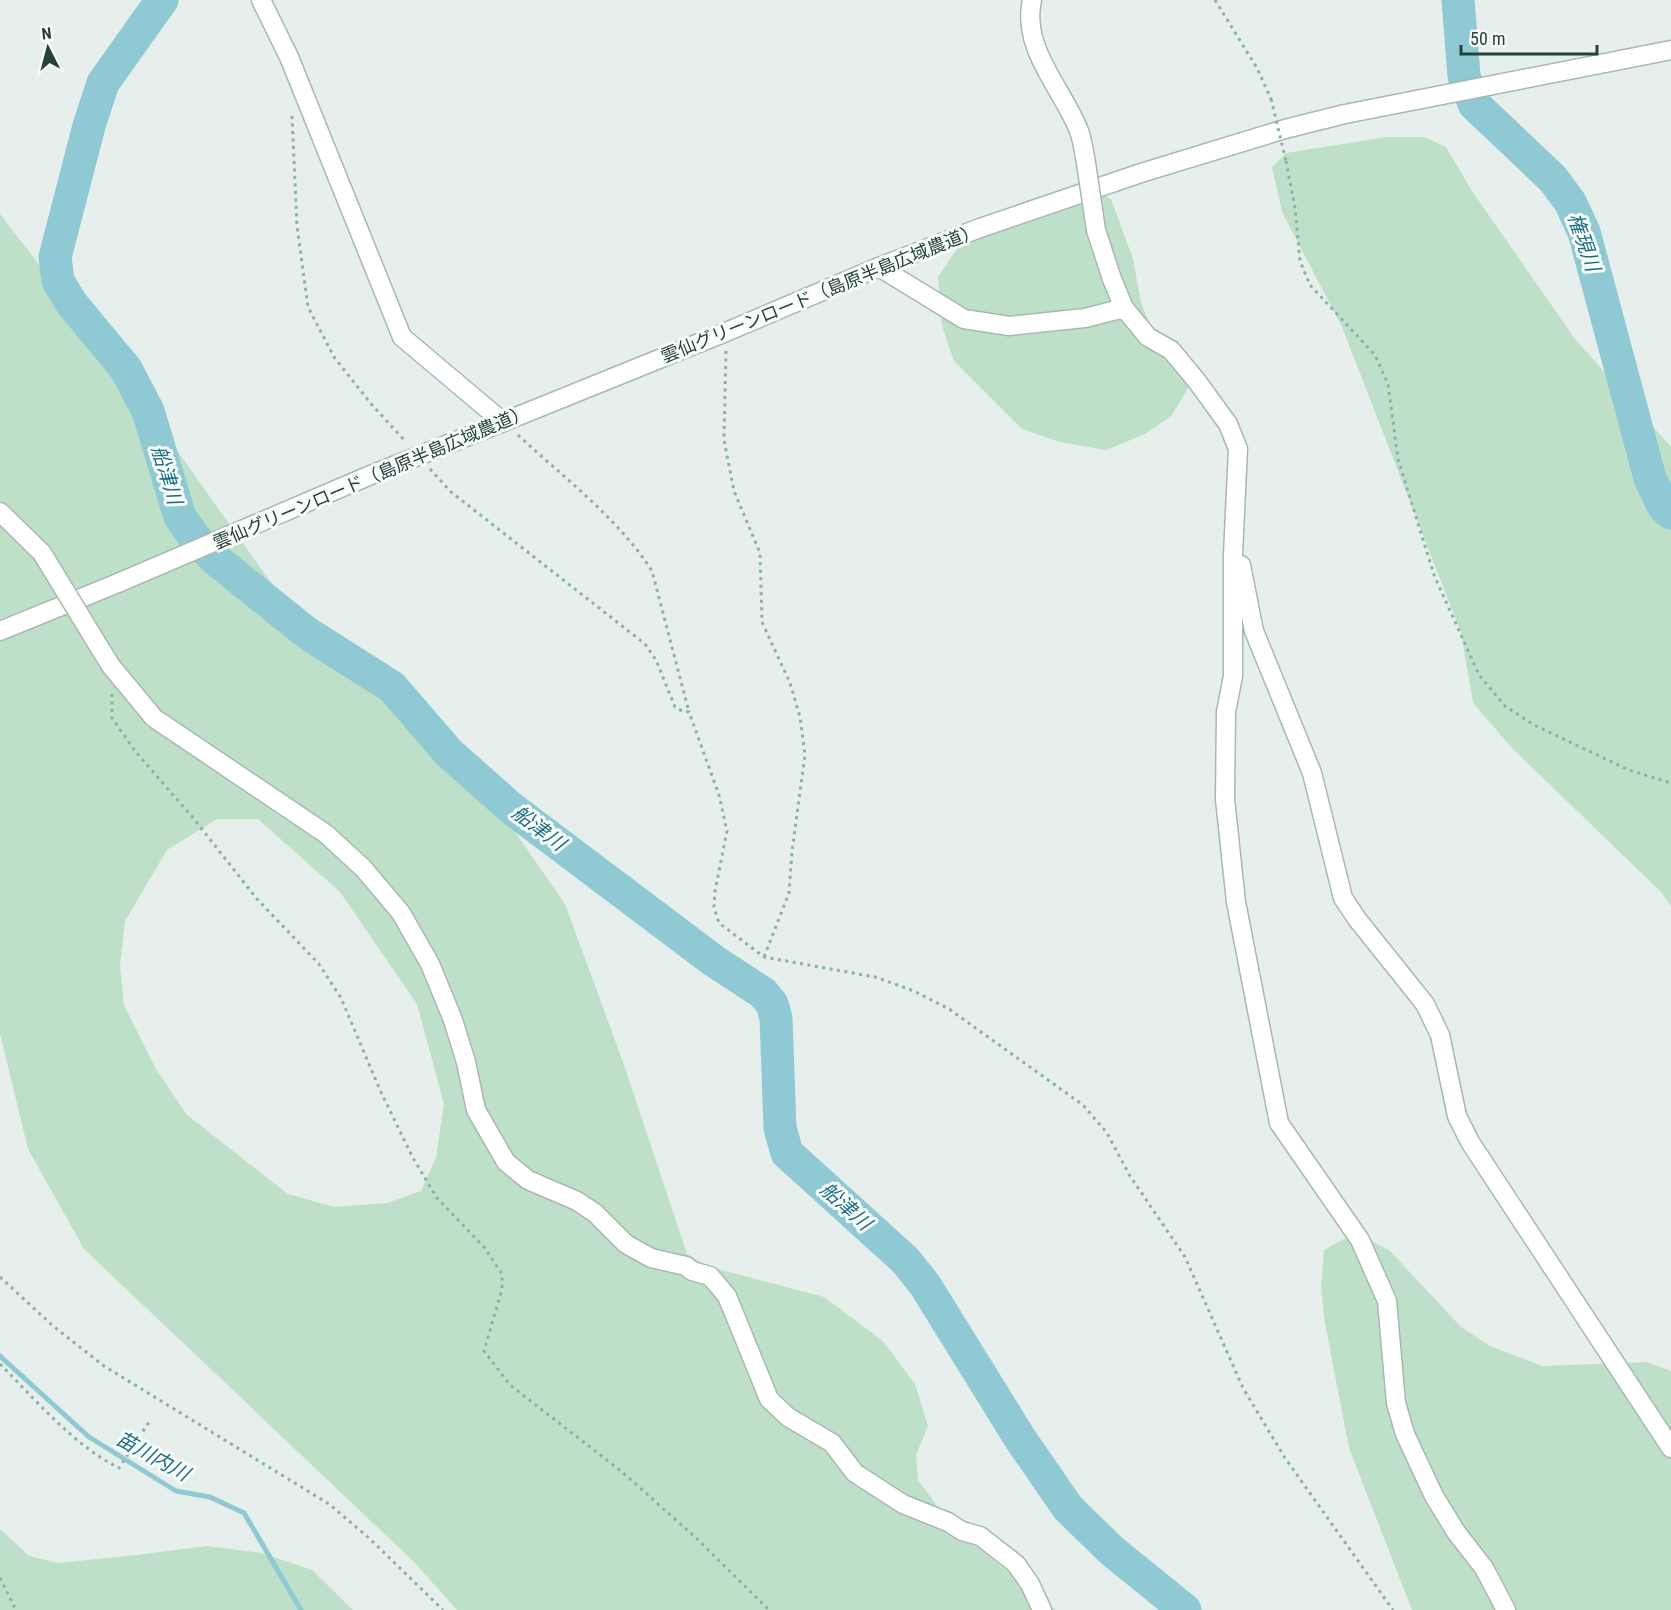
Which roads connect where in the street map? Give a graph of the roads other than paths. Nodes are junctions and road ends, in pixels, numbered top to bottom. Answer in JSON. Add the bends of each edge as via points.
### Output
{"nodes":[{"id":1,"x":261,"y":0,"type":"edge"},
{"id":2,"x":1032,"y":0,"type":"edge"},
{"id":3,"x":1671,"y":50,"type":"edge"},
{"id":4,"x":879,"y":267,"type":"junction"},
{"id":5,"x":1124,"y":308,"type":"junction"},
{"id":6,"x":503,"y":422,"type":"junction"},
{"id":7,"x":0,"y":512,"type":"edge"},
{"id":8,"x":1233,"y":555,"type":"junction"},
{"id":9,"x":1,"y":630,"type":"edge"},
{"id":10,"x":1671,"y":1448,"type":"edge"},
{"id":11,"x":1042,"y":1610,"type":"edge"},
{"id":12,"x":1506,"y":1610,"type":"edge"}],
"edges":[{"from":1,"to":6,"type":"street","via":[[289,57],[402,337]]},
{"from":2,"to":5,"type":"street","bridge":true,"via":[[1034,37],[1040,58],[1079,131],[1096,230]]},
{"from":3,"to":4,"type":"street","name":"雲仙グリーンロード（島原半島広域農道）","via":[[1285,129],[1141,173]]},
{"from":4,"to":5,"type":"street","via":[[964,319],[1009,326],[1085,318]]},
{"from":4,"to":6,"type":"street","name":"雲仙グリーンロード（島原半島広域農道）"},
{"from":5,"to":8,"type":"street","via":[[1148,337],[1171,350],[1228,424],[1238,449]]},
{"from":6,"to":9,"type":"street","name":"雲仙グリーンロード（島原半島広域農道）","bridge":true},
{"from":7,"to":11,"type":"street","bridge":true,"via":[[42,553],[111,666],[154,718],[326,834],[363,868],[401,913],[430,964],[453,1020],[476,1110],[506,1162],[528,1180],[577,1201],[626,1244],[651,1258],[710,1276],[727,1296],[769,1398],[788,1417],[832,1443],[855,1473],[903,1504],[980,1536],[1016,1564]]},
{"from":8,"to":10,"type":"street","via":[[1241,564],[1254,631],[1312,773],[1343,898],[1425,1004],[1440,1035],[1457,1116],[1470,1142]]},
{"from":8,"to":12,"type":"street","via":[[1233,676],[1226,712],[1225,799],[1236,902],[1279,1123],[1360,1240],[1387,1301],[1396,1403],[1405,1434],[1434,1496],[1484,1568]]}]}
